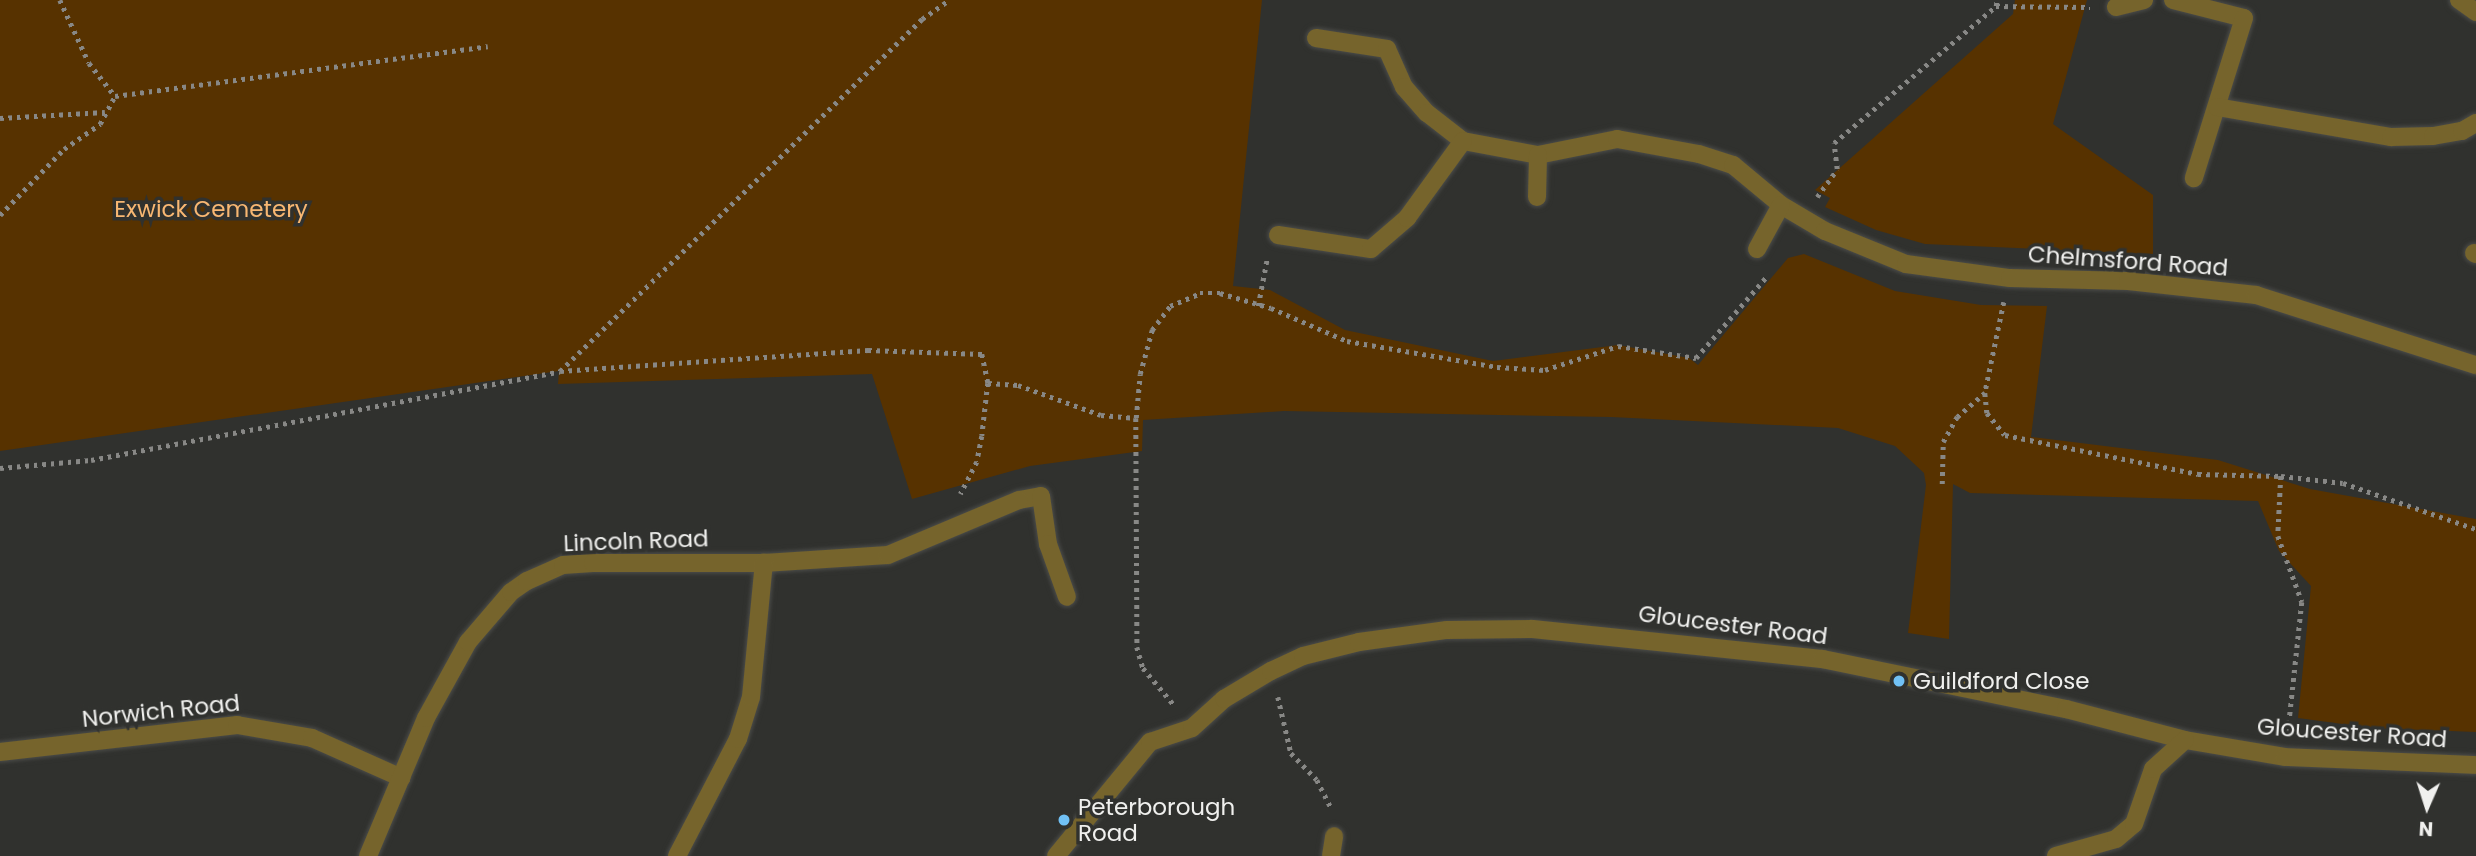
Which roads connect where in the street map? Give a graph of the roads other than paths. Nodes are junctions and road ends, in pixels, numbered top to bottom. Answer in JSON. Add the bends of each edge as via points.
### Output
{"nodes":[{"id":1,"x":2144,"y":0,"type":"edge"},
{"id":2,"x":2173,"y":0,"type":"edge"},
{"id":3,"x":2459,"y":0,"type":"edge"},
{"id":4,"x":2116,"y":7,"type":"road end"},
{"id":5,"x":2476,"y":12,"type":"edge"},
{"id":6,"x":1316,"y":38,"type":"dead end"},
{"id":7,"x":2217,"y":107,"type":"junction"},
{"id":8,"x":2476,"y":123,"type":"edge"},
{"id":9,"x":1463,"y":141,"type":"junction"},
{"id":10,"x":1538,"y":155,"type":"junction"},
{"id":11,"x":2193,"y":178,"type":"dead end"},
{"id":12,"x":1537,"y":197,"type":"dead end"},
{"id":13,"x":1781,"y":205,"type":"junction"},
{"id":14,"x":1278,"y":235,"type":"dead end"},
{"id":15,"x":1758,"y":249,"type":"road end"},
{"id":16,"x":2476,"y":365,"type":"edge"},
{"id":17,"x":764,"y":563,"type":"junction"},
{"id":18,"x":1067,"y":597,"type":"dead end"},
{"id":19,"x":2185,"y":740,"type":"junction"},
{"id":20,"x":0,"y":752,"type":"edge"},
{"id":21,"x":2476,"y":765,"type":"edge"},
{"id":22,"x":402,"y":778,"type":"junction"},
{"id":23,"x":1334,"y":836,"type":"road end"},
{"id":24,"x":368,"y":856,"type":"edge"},
{"id":25,"x":677,"y":856,"type":"edge"},
{"id":26,"x":1056,"y":856,"type":"edge"},
{"id":27,"x":1331,"y":856,"type":"edge"},
{"id":28,"x":2056,"y":856,"type":"edge"}],
"edges":[{"from":1,"to":4,"type":"street"},
{"from":2,"to":7,"type":"street","via":[[2244,18]]},
{"from":3,"to":5,"type":"street"},
{"from":6,"to":9,"type":"street","name":"Chelmsford Road","via":[[1387,49],[1404,88]]},
{"from":7,"to":8,"type":"street","via":[[2391,137],[2433,136],[2462,131]]},
{"from":7,"to":11,"type":"street"},
{"from":9,"to":10,"type":"street","name":"Chelmsford Road"},
{"from":9,"to":14,"type":"street","via":[[1407,218],[1371,249]]},
{"from":10,"to":12,"type":"street"},
{"from":10,"to":13,"type":"street","name":"Chelmsford Road","via":[[1617,139],[1699,154],[1733,165]]},
{"from":13,"to":15,"type":"street"},
{"from":13,"to":16,"type":"street","name":"Chelmsford Road","via":[[1860,248],[1906,264],[2010,278],[2141,282],[2256,295]]},
{"from":17,"to":18,"type":"street","name":"Lincoln Road","via":[[888,555],[1019,499],[1041,496],[1048,544]]},
{"from":17,"to":22,"type":"street","name":"Lincoln Road","via":[[563,565],[527,581],[468,642],[426,718]]},
{"from":17,"to":25,"type":"street","via":[[751,697],[738,739]]},
{"from":19,"to":21,"type":"street","name":"Gloucester Road","via":[[2285,757]]},
{"from":19,"to":26,"type":"street","name":"Gloucester Road","via":[[2066,709],[1822,659],[1532,629],[1447,630],[1359,642],[1303,656],[1271,671],[1224,699],[1192,728],[1150,742]]},
{"from":19,"to":28,"type":"street","via":[[2153,769],[2141,809],[2125,831],[2116,839]]},
{"from":20,"to":22,"type":"street","name":"Norwich Road","via":[[237,725],[312,738]]},
{"from":22,"to":24,"type":"street","name":"Lincoln Road"},
{"from":23,"to":27,"type":"street"}]}
